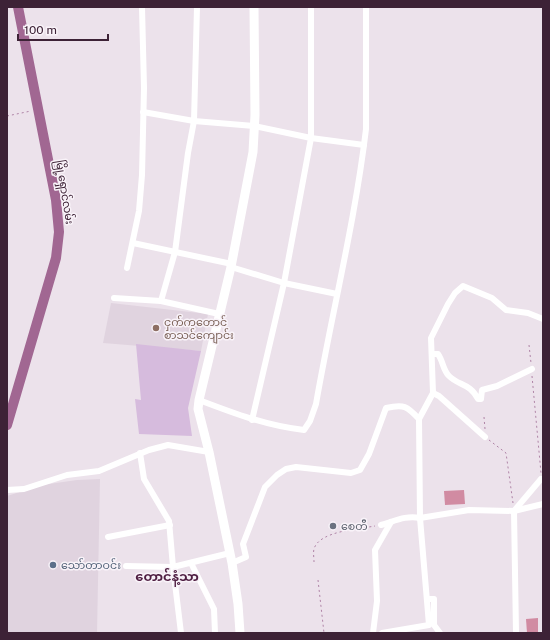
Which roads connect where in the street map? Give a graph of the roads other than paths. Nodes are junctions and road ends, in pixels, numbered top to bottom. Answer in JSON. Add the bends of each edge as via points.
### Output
{"nodes":[{"id":1,"x":18,"y":7,"type":"edge"},
{"id":2,"x":142,"y":7,"type":"edge"},
{"id":3,"x":197,"y":7,"type":"edge"},
{"id":4,"x":254,"y":7,"type":"edge"},
{"id":5,"x":311,"y":7,"type":"edge"},
{"id":6,"x":366,"y":7,"type":"edge"},
{"id":7,"x":143,"y":112,"type":"junction"},
{"id":8,"x":194,"y":121,"type":"junction"},
{"id":9,"x":254,"y":126,"type":"junction"},
{"id":10,"x":311,"y":138,"type":"junction"},
{"id":11,"x":364,"y":145,"type":"junction"},
{"id":12,"x":133,"y":244,"type":"junction"},
{"id":13,"x":175,"y":252,"type":"junction"},
{"id":14,"x":231,"y":266,"type":"junction"},
{"id":15,"x":126,"y":268,"type":"dead end"},
{"id":16,"x":284,"y":283,"type":"junction"},
{"id":17,"x":337,"y":294,"type":"junction"},
{"id":18,"x":114,"y":298,"type":"dead end"},
{"id":19,"x":161,"y":301,"type":"junction"},
{"id":20,"x":219,"y":314,"type":"junction"},
{"id":21,"x":543,"y":319,"type":"edge"},
{"id":22,"x":432,"y":354,"type":"junction"},
{"id":23,"x":532,"y":369,"type":"road end"},
{"id":24,"x":433,"y":393,"type":"junction"},
{"id":25,"x":198,"y":400,"type":"junction"},
{"id":26,"x":419,"y":419,"type":"junction"},
{"id":27,"x":252,"y":420,"type":"junction"},
{"id":28,"x":7,"y":425,"type":"edge"},
{"id":29,"x":485,"y":437,"type":"road end"},
{"id":30,"x":209,"y":452,"type":"junction"},
{"id":31,"x":140,"y":453,"type":"junction"},
{"id":32,"x":541,"y":480,"type":"road end"},
{"id":33,"x":7,"y":490,"type":"edge"},
{"id":34,"x":543,"y":504,"type":"edge"},
{"id":35,"x":514,"y":511,"type":"junction"},
{"id":36,"x":420,"y":518,"type":"junction"},
{"id":37,"x":391,"y":522,"type":"junction"},
{"id":38,"x":381,"y":524,"type":"road end"},
{"id":39,"x":170,"y":525,"type":"junction"},
{"id":40,"x":108,"y":537,"type":"dead end"},
{"id":41,"x":230,"y":553,"type":"junction"},
{"id":42,"x":191,"y":563,"type":"junction"},
{"id":43,"x":232,"y":563,"type":"junction"},
{"id":44,"x":126,"y":566,"type":"dead end"},
{"id":45,"x":173,"y":567,"type":"junction"},
{"id":46,"x":432,"y":625,"type":"junction"},
{"id":47,"x":181,"y":633,"type":"edge"},
{"id":48,"x":215,"y":633,"type":"edge"},
{"id":49,"x":240,"y":633,"type":"edge"},
{"id":50,"x":373,"y":633,"type":"edge"},
{"id":51,"x":382,"y":633,"type":"edge"},
{"id":52,"x":440,"y":633,"type":"edge"},
{"id":53,"x":516,"y":633,"type":"edge"}],
"edges":[{"from":1,"to":28,"type":"main road","name":"မြို့ရှောင်လမ်း","via":[[59,232],[56,258]]},
{"from":2,"to":7,"type":"street"},
{"from":3,"to":8,"type":"street"},
{"from":4,"to":9,"type":"main road"},
{"from":5,"to":10,"type":"street"},
{"from":6,"to":11,"type":"street"},
{"from":7,"to":8,"type":"street"},
{"from":7,"to":12,"type":"street","via":[[140,211]]},
{"from":8,"to":9,"type":"street"},
{"from":8,"to":13,"type":"street"},
{"from":9,"to":10,"type":"street"},
{"from":9,"to":14,"type":"main road","via":[[253,152]]},
{"from":10,"to":11,"type":"street"},
{"from":10,"to":16,"type":"street"},
{"from":11,"to":17,"type":"street","via":[[353,217]]},
{"from":12,"to":13,"type":"street"},
{"from":12,"to":15,"type":"street"},
{"from":13,"to":14,"type":"street"},
{"from":13,"to":19,"type":"street"},
{"from":14,"to":16,"type":"street"},
{"from":14,"to":20,"type":"main road"},
{"from":16,"to":17,"type":"street"},
{"from":16,"to":27,"type":"street"},
{"from":17,"to":27,"type":"street","via":[[316,404],[304,430]]},
{"from":18,"to":19,"type":"street"},
{"from":19,"to":20,"type":"street"},
{"from":20,"to":25,"type":"main road"},
{"from":21,"to":22,"type":"street","via":[[528,313],[506,310],[492,298],[463,286],[448,304],[431,338]]},
{"from":22,"to":23,"type":"street","via":[[438,354],[450,378],[464,384],[478,399],[481,399],[482,390],[497,386]]},
{"from":22,"to":24,"type":"street"},
{"from":24,"to":26,"type":"street"},
{"from":24,"to":29,"type":"street"},
{"from":25,"to":27,"type":"street"},
{"from":25,"to":30,"type":"main road"},
{"from":26,"to":36,"type":"street"},
{"from":26,"to":43,"type":"street","via":[[408,407],[386,408],[369,454],[360,470],[351,473],[296,467],[277,474],[265,487],[243,544],[246,557]]},
{"from":30,"to":31,"type":"street","via":[[168,445]]},
{"from":30,"to":41,"type":"main road"},
{"from":31,"to":33,"type":"street","via":[[99,471],[67,475],[24,489]]},
{"from":31,"to":39,"type":"street","via":[[144,479]]},
{"from":32,"to":35,"type":"street"},
{"from":34,"to":35,"type":"street"},
{"from":35,"to":36,"type":"street","via":[[469,510]]},
{"from":35,"to":53,"type":"street"},
{"from":36,"to":37,"type":"street","via":[[412,516]]},
{"from":36,"to":46,"type":"street","via":[[427,599]]},
{"from":37,"to":38,"type":"street"},
{"from":37,"to":50,"type":"street","via":[[375,550],[377,601]]},
{"from":39,"to":40,"type":"street"},
{"from":39,"to":45,"type":"street"},
{"from":41,"to":42,"type":"street"},
{"from":41,"to":43,"type":"main road"},
{"from":42,"to":45,"type":"street"},
{"from":42,"to":48,"type":"street","via":[[214,609]]},
{"from":43,"to":49,"type":"main road"},
{"from":44,"to":45,"type":"street"},
{"from":45,"to":47,"type":"street"},
{"from":46,"to":51,"type":"street"},
{"from":46,"to":52,"type":"street"}]}
